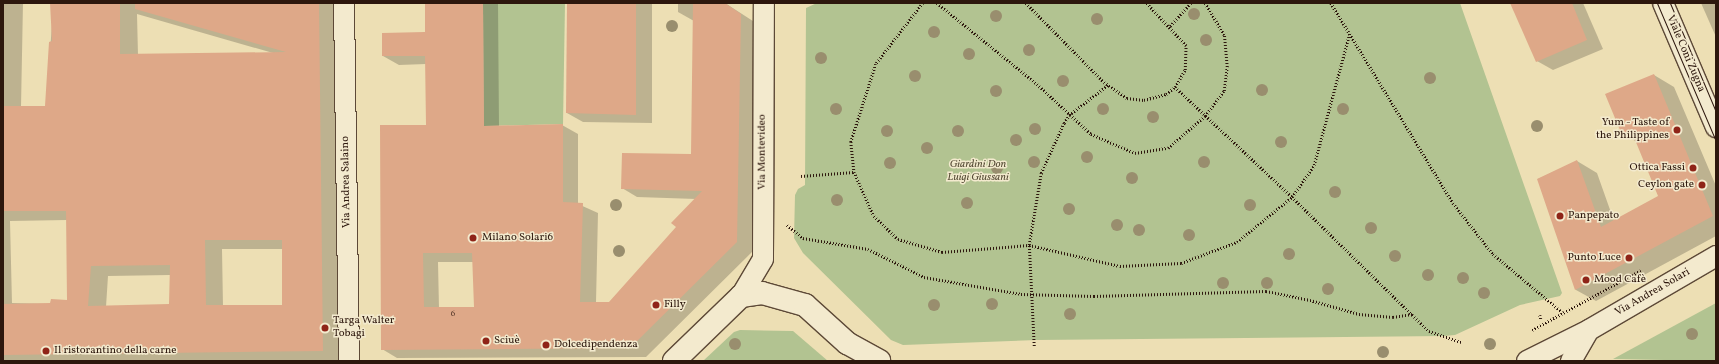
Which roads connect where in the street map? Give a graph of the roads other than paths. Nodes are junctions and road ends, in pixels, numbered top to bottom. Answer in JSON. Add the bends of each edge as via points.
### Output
{"nodes":[{"id":1,"x":344,"y":3,"type":"edge"},
{"id":2,"x":764,"y":3,"type":"edge"},
{"id":3,"x":1663,"y":3,"type":"edge"},
{"id":4,"x":1716,"y":127,"type":"edge"},
{"id":5,"x":1716,"y":256,"type":"edge"},
{"id":6,"x":741,"y":296,"type":"junction"},
{"id":7,"x":1589,"y":330,"type":"junction"},
{"id":8,"x":848,"y":352,"type":"edge"},
{"id":9,"x":349,"y":361,"type":"edge"},
{"id":10,"x":674,"y":361,"type":"edge"},
{"id":11,"x":879,"y":361,"type":"edge"},
{"id":12,"x":1527,"y":361,"type":"edge"},
{"id":13,"x":1571,"y":361,"type":"edge"}],
"edges":[{"from":1,"to":9,"type":"street","name":"Via Andrea Salaino"},
{"from":2,"to":6,"type":"street","name":"Via Montevideo","via":[[763,259]]},
{"from":3,"to":4,"type":"street","name":"Viale Coni Zugna"},
{"from":5,"to":7,"type":"street","name":"Via Andrea Solari"},
{"from":6,"to":8,"type":"street","via":[[762,293],[805,304]]},
{"from":6,"to":10,"type":"street"},
{"from":7,"to":12,"type":"street","name":"Via Andrea Solari"},
{"from":7,"to":13,"type":"street","name":"Via Andrea Solari"},
{"from":8,"to":11,"type":"street"}]}
